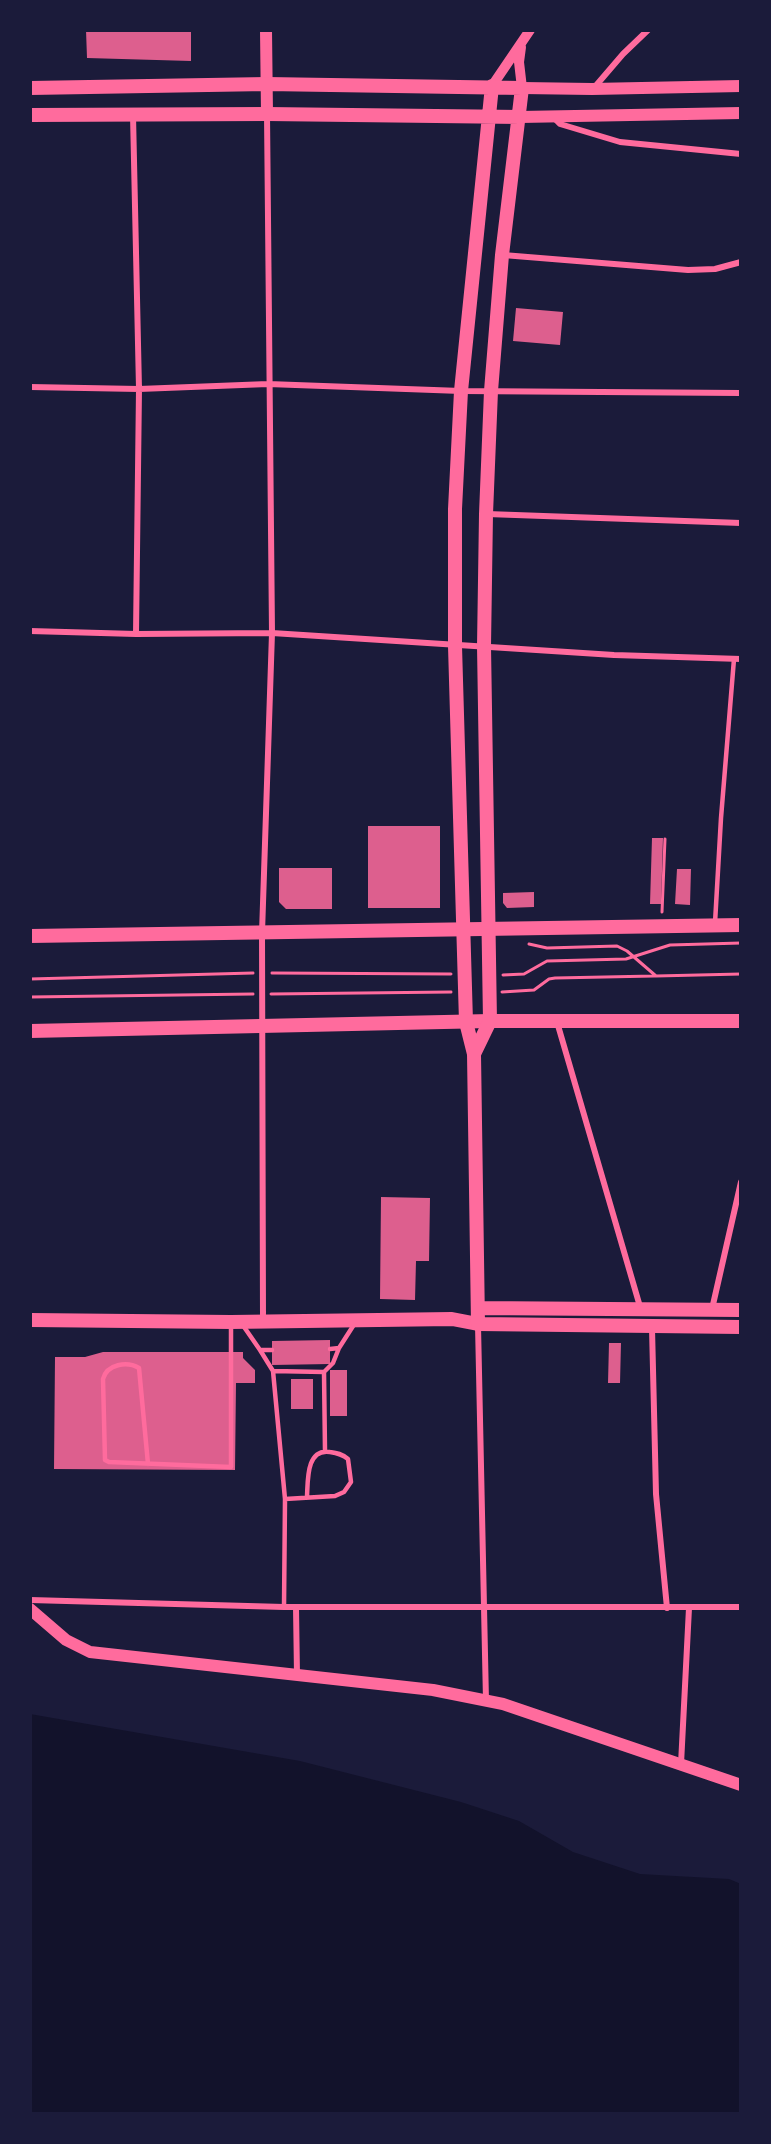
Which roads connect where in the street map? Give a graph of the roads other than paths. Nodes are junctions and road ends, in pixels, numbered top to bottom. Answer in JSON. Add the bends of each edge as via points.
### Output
{"nodes":[{"id":1,"x":266,"y":30,"type":"edge"},
{"id":2,"x":530,"y":30,"type":"edge"},
{"id":3,"x":648,"y":30,"type":"edge"},
{"id":4,"x":522,"y":43,"type":"junction"},
{"id":5,"x":267,"y":84,"type":"junction"},
{"id":6,"x":492,"y":86,"type":"junction"},
{"id":7,"x":741,"y":86,"type":"edge"},
{"id":8,"x":30,"y":88,"type":"edge"},
{"id":9,"x":522,"y":88,"type":"junction"},
{"id":10,"x":592,"y":89,"type":"junction"},
{"id":11,"x":741,"y":113,"type":"edge"},
{"id":12,"x":133,"y":114,"type":"junction"},
{"id":13,"x":267,"y":114,"type":"junction"},
{"id":14,"x":30,"y":115,"type":"edge"},
{"id":15,"x":553,"y":116,"type":"junction"},
{"id":16,"x":520,"y":117,"type":"junction"},
{"id":17,"x":490,"y":118,"type":"junction"},
{"id":18,"x":741,"y":154,"type":"edge"},
{"id":19,"x":502,"y":255,"type":"junction"},
{"id":20,"x":741,"y":262,"type":"edge"},
{"id":21,"x":268,"y":384,"type":"junction"},
{"id":22,"x":30,"y":387,"type":"edge"},
{"id":23,"x":139,"y":389,"type":"junction"},
{"id":24,"x":461,"y":391,"type":"junction"},
{"id":25,"x":491,"y":391,"type":"junction"},
{"id":26,"x":741,"y":393,"type":"edge"},
{"id":27,"x":486,"y":514,"type":"junction"},
{"id":28,"x":741,"y":523,"type":"edge"},
{"id":29,"x":30,"y":631,"type":"edge"},
{"id":30,"x":272,"y":633,"type":"junction"},
{"id":31,"x":136,"y":634,"type":"junction"},
{"id":32,"x":455,"y":646,"type":"junction"},
{"id":33,"x":484,"y":646,"type":"junction"},
{"id":34,"x":738,"y":659,"type":"edge"},
{"id":35,"x":741,"y":925,"type":"edge"},
{"id":36,"x":715,"y":926,"type":"junction"},
{"id":37,"x":463,"y":930,"type":"junction"},
{"id":38,"x":489,"y":930,"type":"junction"},
{"id":39,"x":262,"y":933,"type":"junction"},
{"id":40,"x":30,"y":936,"type":"edge"},
{"id":41,"x":490,"y":1021,"type":"junction"},
{"id":42,"x":741,"y":1021,"type":"edge"},
{"id":43,"x":465,"y":1022,"type":"junction"},
{"id":44,"x":557,"y":1022,"type":"junction"},
{"id":45,"x":262,"y":1025,"type":"junction"},
{"id":46,"x":30,"y":1031,"type":"edge"},
{"id":47,"x":474,"y":1054,"type":"junction"},
{"id":48,"x":741,"y":1182,"type":"edge"},
{"id":49,"x":478,"y":1308,"type":"junction"},
{"id":50,"x":641,"y":1310,"type":"junction"},
{"id":51,"x":712,"y":1310,"type":"junction"},
{"id":52,"x":741,"y":1310,"type":"edge"},
{"id":53,"x":452,"y":1319,"type":"junction"},
{"id":54,"x":30,"y":1320,"type":"edge"},
{"id":55,"x":263,"y":1321,"type":"junction"},
{"id":56,"x":357,"y":1321,"type":"junction"},
{"id":57,"x":236,"y":1322,"type":"junction"},
{"id":58,"x":478,"y":1324,"type":"junction"},
{"id":59,"x":741,"y":1327,"type":"edge"},
{"id":60,"x":652,"y":1328,"type":"junction"},
{"id":61,"x":339,"y":1348,"type":"junction"},
{"id":62,"x":330,"y":1349,"type":"dead end"},
{"id":63,"x":260,"y":1350,"type":"junction"},
{"id":64,"x":272,"y":1350,"type":"dead end"},
{"id":65,"x":273,"y":1371,"type":"junction"},
{"id":66,"x":324,"y":1372,"type":"junction"},
{"id":67,"x":325,"y":1451,"type":"junction"},
{"id":68,"x":148,"y":1464,"type":"junction"},
{"id":69,"x":307,"y":1496,"type":"junction"},
{"id":70,"x":285,"y":1499,"type":"junction"},
{"id":71,"x":30,"y":1600,"type":"edge"},
{"id":72,"x":284,"y":1607,"type":"junction"},
{"id":73,"x":296,"y":1607,"type":"junction"},
{"id":74,"x":741,"y":1607,"type":"edge"},
{"id":75,"x":484,"y":1608,"type":"junction"},
{"id":76,"x":667,"y":1608,"type":"junction"},
{"id":77,"x":689,"y":1608,"type":"junction"},
{"id":78,"x":30,"y":1609,"type":"edge"},
{"id":79,"x":297,"y":1675,"type":"junction"},
{"id":80,"x":486,"y":1701,"type":"junction"},
{"id":81,"x":681,"y":1765,"type":"junction"},
{"id":82,"x":741,"y":1785,"type":"edge"}],
"edges":[{"from":1,"to":5,"type":"main road"},
{"from":2,"to":4,"type":"street"},
{"from":3,"to":10,"type":"street"},
{"from":4,"to":6,"type":"street"},
{"from":4,"to":9,"type":"street"},
{"from":5,"to":6,"type":"main road"},
{"from":5,"to":8,"type":"main road"},
{"from":5,"to":13,"type":"main road"},
{"from":6,"to":9,"type":"main road"},
{"from":6,"to":17,"type":"main road"},
{"from":7,"to":10,"type":"main road"},
{"from":9,"to":10,"type":"main road"},
{"from":9,"to":16,"type":"main road"},
{"from":11,"to":15,"type":"main road"},
{"from":12,"to":13,"type":"main road"},
{"from":12,"to":14,"type":"main road"},
{"from":12,"to":23,"type":"street"},
{"from":13,"to":17,"type":"main road"},
{"from":13,"to":21,"type":"street"},
{"from":15,"to":16,"type":"main road"},
{"from":15,"to":18,"type":"street","via":[[560,124],[620,142]]},
{"from":16,"to":17,"type":"main road"},
{"from":16,"to":19,"type":"main road"},
{"from":17,"to":24,"type":"main road"},
{"from":19,"to":20,"type":"street","via":[[688,270],[715,269]]},
{"from":19,"to":25,"type":"main road"},
{"from":21,"to":23,"type":"street"},
{"from":21,"to":24,"type":"street"},
{"from":21,"to":30,"type":"street"},
{"from":22,"to":23,"type":"street"},
{"from":23,"to":31,"type":"street"},
{"from":24,"to":25,"type":"street"},
{"from":24,"to":32,"type":"main road","via":[[455,509]]},
{"from":25,"to":26,"type":"street"},
{"from":25,"to":27,"type":"main road"},
{"from":27,"to":28,"type":"street"},
{"from":27,"to":33,"type":"main road"},
{"from":29,"to":31,"type":"street"},
{"from":30,"to":31,"type":"street"},
{"from":30,"to":32,"type":"street"},
{"from":30,"to":39,"type":"street"},
{"from":32,"to":33,"type":"street"},
{"from":32,"to":37,"type":"main road"},
{"from":33,"to":34,"type":"street"},
{"from":33,"to":38,"type":"main road"},
{"from":34,"to":36,"type":"lane","via":[[721,818]]},
{"from":35,"to":36,"type":"main road"},
{"from":36,"to":38,"type":"main road"},
{"from":37,"to":38,"type":"main road"},
{"from":37,"to":39,"type":"main road"},
{"from":37,"to":43,"type":"main road"},
{"from":38,"to":41,"type":"main road"},
{"from":39,"to":40,"type":"main road"},
{"from":39,"to":45,"type":"street"},
{"from":41,"to":43,"type":"main road"},
{"from":41,"to":44,"type":"main road"},
{"from":41,"to":47,"type":"main road"},
{"from":42,"to":44,"type":"main road"},
{"from":43,"to":45,"type":"main road"},
{"from":43,"to":47,"type":"main road"},
{"from":44,"to":50,"type":"street"},
{"from":45,"to":46,"type":"main road"},
{"from":45,"to":55,"type":"street"},
{"from":47,"to":49,"type":"main road"},
{"from":48,"to":51,"type":"street"},
{"from":49,"to":50,"type":"main road"},
{"from":49,"to":53,"type":"main road"},
{"from":49,"to":58,"type":"main road"},
{"from":50,"to":51,"type":"main road"},
{"from":51,"to":52,"type":"main road"},
{"from":53,"to":56,"type":"main road"},
{"from":53,"to":58,"type":"main road"},
{"from":54,"to":57,"type":"main road"},
{"from":55,"to":56,"type":"main road"},
{"from":55,"to":57,"type":"main road"},
{"from":56,"to":61,"type":"lane"},
{"from":57,"to":63,"type":"lane"},
{"from":57,"to":68,"type":"lane","via":[[231,1467]]},
{"from":58,"to":60,"type":"main road"},
{"from":58,"to":75,"type":"street"},
{"from":59,"to":60,"type":"main road"},
{"from":60,"to":76,"type":"street","via":[[656,1494]]},
{"from":61,"to":62,"type":"lane"},
{"from":61,"to":66,"type":"lane"},
{"from":63,"to":64,"type":"lane"},
{"from":63,"to":65,"type":"lane"},
{"from":65,"to":66,"type":"lane"},
{"from":65,"to":70,"type":"lane"},
{"from":66,"to":67,"type":"lane"},
{"from":67,"to":69,"type":"lane","via":[[315,1455],[309,1464]]},
{"from":67,"to":69,"type":"lane","via":[[348,1459],[351,1482],[335,1496]]},
{"from":68,"to":68,"type":"lane","via":[[139,1368],[122,1365],[108,1369],[103,1379],[104,1458],[109,1462]]},
{"from":69,"to":70,"type":"lane"},
{"from":70,"to":72,"type":"lane"},
{"from":71,"to":72,"type":"street"},
{"from":72,"to":73,"type":"street"},
{"from":73,"to":75,"type":"street"},
{"from":73,"to":79,"type":"street"},
{"from":74,"to":77,"type":"street"},
{"from":75,"to":76,"type":"street"},
{"from":75,"to":80,"type":"street"},
{"from":76,"to":77,"type":"street"},
{"from":77,"to":81,"type":"street"},
{"from":78,"to":79,"type":"main road","via":[[66,1640],[90,1652]]},
{"from":79,"to":80,"type":"main road","via":[[433,1690]]},
{"from":80,"to":81,"type":"main road"},
{"from":81,"to":82,"type":"main road"}]}
